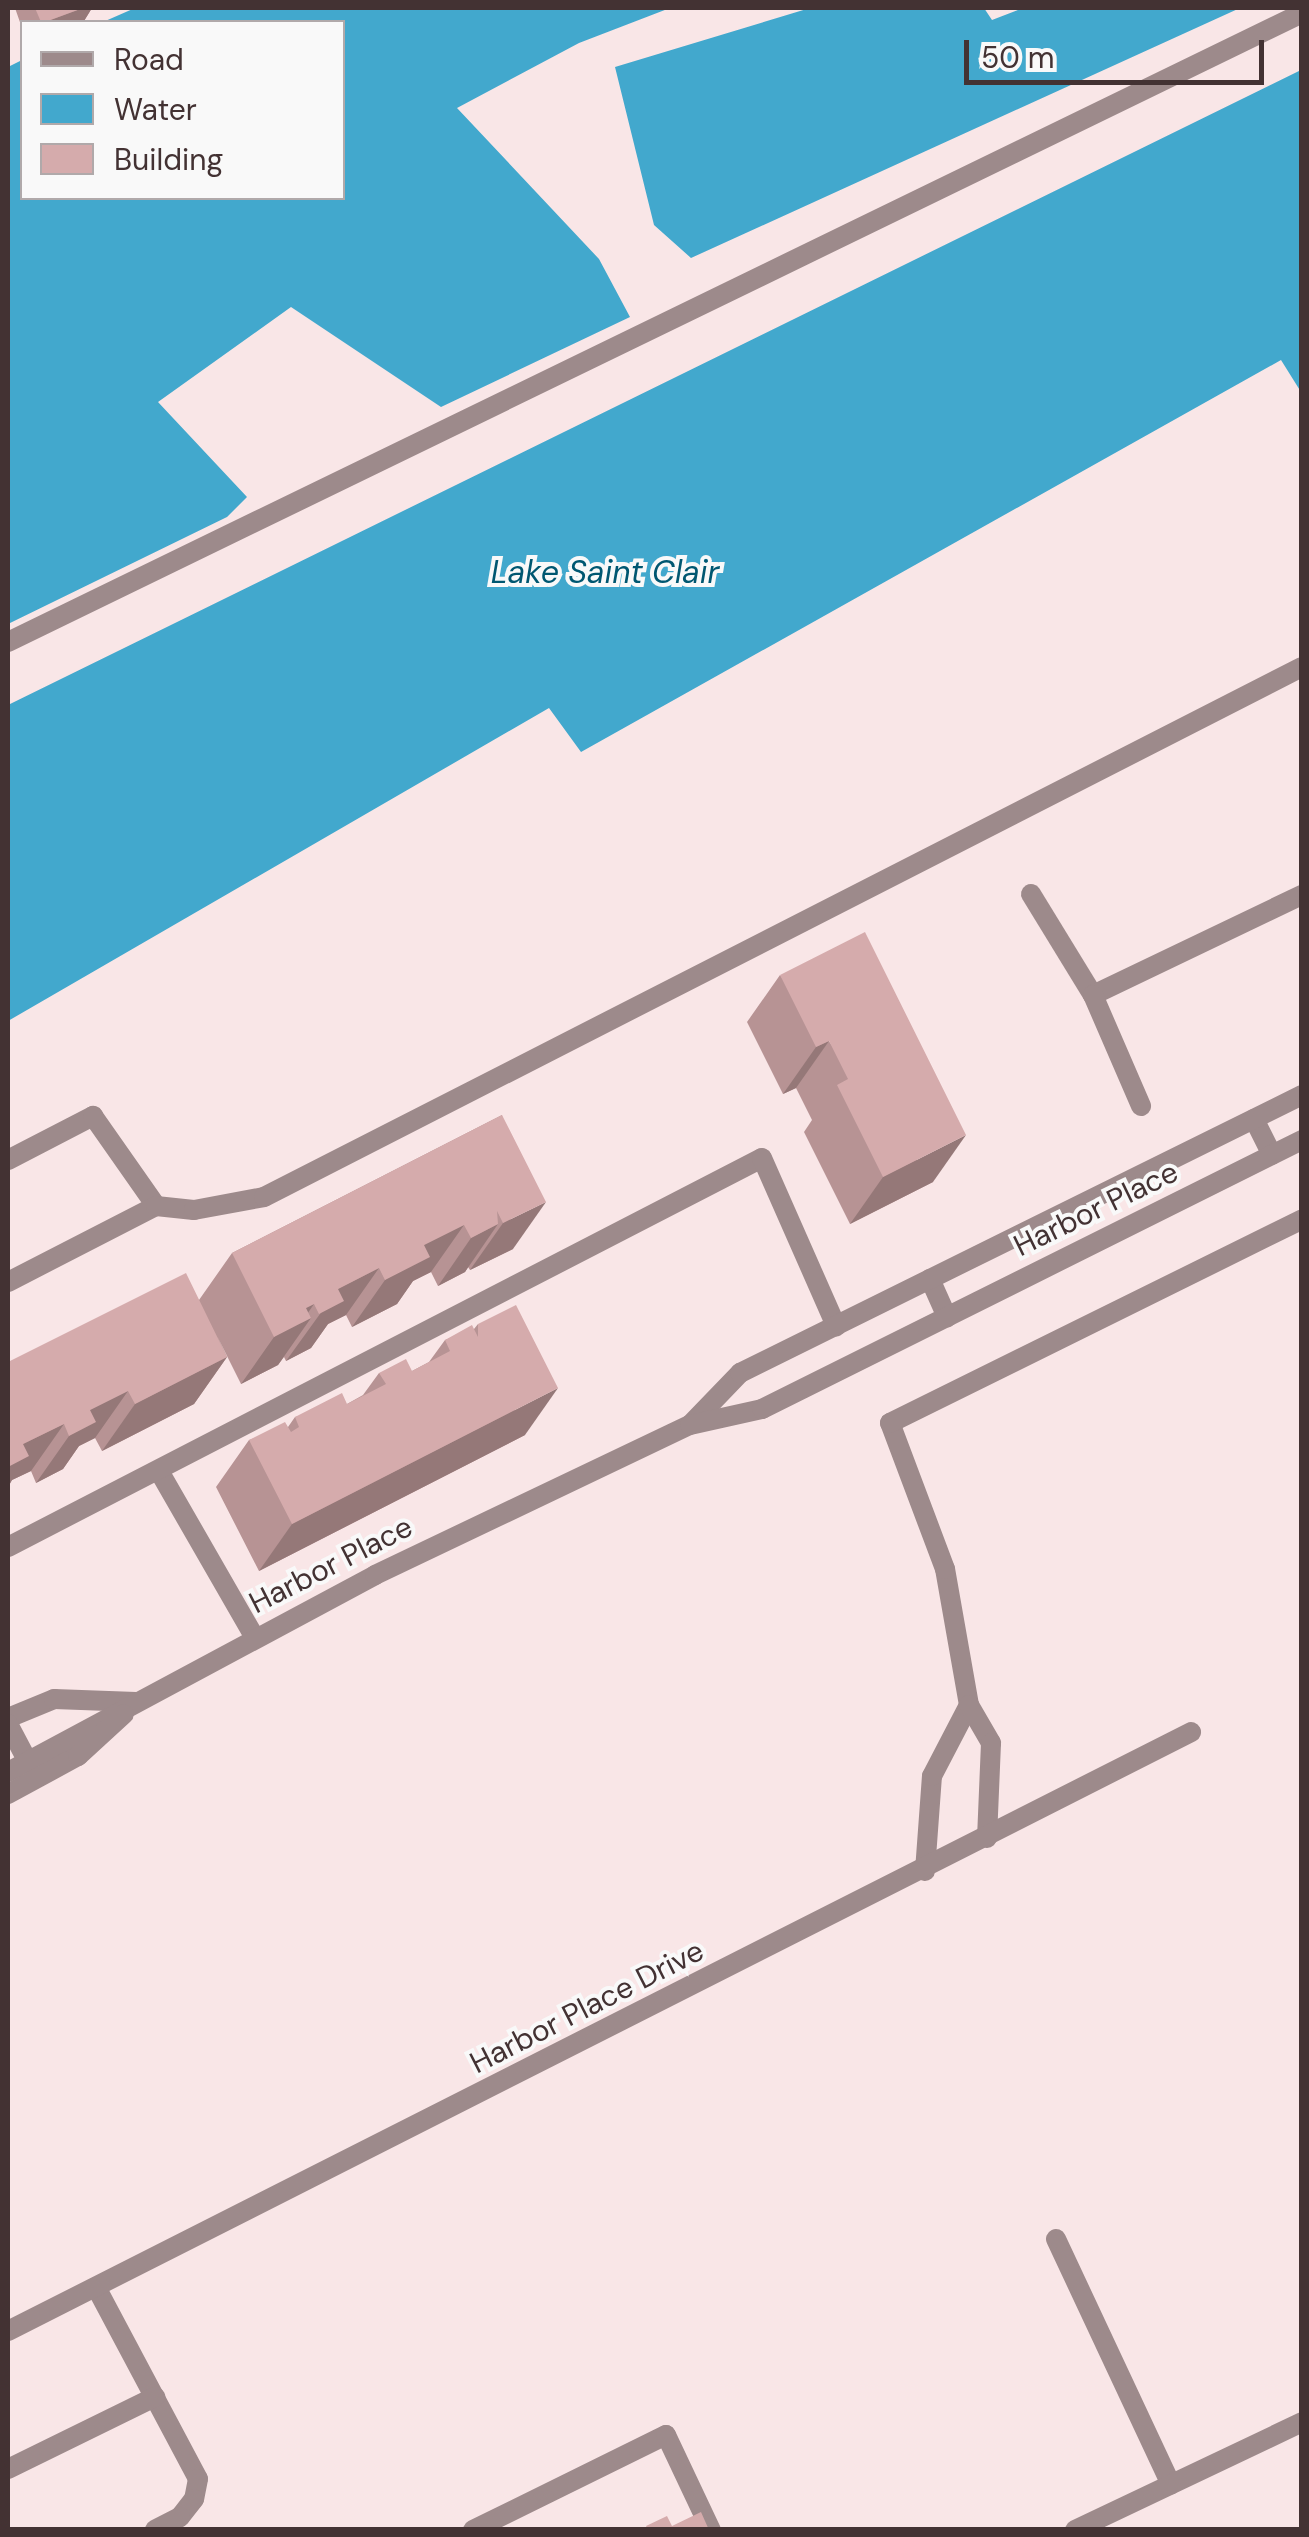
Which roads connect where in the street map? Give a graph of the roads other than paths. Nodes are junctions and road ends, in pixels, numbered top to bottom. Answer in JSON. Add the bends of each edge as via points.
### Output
{"nodes":[{"id":1,"x":1302,"y":13,"type":"edge"},
{"id":2,"x":8,"y":642,"type":"edge"},
{"id":3,"x":1302,"y":667,"type":"edge"},
{"id":4,"x":1031,"y":894,"type":"dead end"},
{"id":5,"x":1302,"y":895,"type":"edge"},
{"id":6,"x":1093,"y":995,"type":"junction"},
{"id":7,"x":1302,"y":1096,"type":"edge"},
{"id":8,"x":1141,"y":1106,"type":"dead end"},
{"id":9,"x":1254,"y":1119,"type":"junction"},
{"id":10,"x":1302,"y":1140,"type":"edge"},
{"id":11,"x":1272,"y":1155,"type":"junction"},
{"id":12,"x":8,"y":1160,"type":"edge"},
{"id":13,"x":156,"y":1206,"type":"junction"},
{"id":14,"x":1302,"y":1219,"type":"edge"},
{"id":15,"x":930,"y":1279,"type":"junction"},
{"id":16,"x":8,"y":1282,"type":"edge"},
{"id":17,"x":947,"y":1316,"type":"junction"},
{"id":18,"x":836,"y":1326,"type":"junction"},
{"id":19,"x":690,"y":1425,"type":"junction"},
{"id":20,"x":159,"y":1471,"type":"junction"},
{"id":21,"x":8,"y":1547,"type":"edge"},
{"id":22,"x":255,"y":1638,"type":"junction"},
{"id":23,"x":136,"y":1702,"type":"junction"},
{"id":24,"x":969,"y":1705,"type":"junction"},
{"id":25,"x":8,"y":1721,"type":"edge"},
{"id":26,"x":1191,"y":1732,"type":"dead end"},
{"id":27,"x":28,"y":1762,"type":"junction"},
{"id":28,"x":8,"y":1772,"type":"edge"},
{"id":29,"x":8,"y":1794,"type":"edge"},
{"id":30,"x":987,"y":1838,"type":"junction"},
{"id":31,"x":925,"y":1871,"type":"junction"},
{"id":32,"x":1056,"y":2239,"type":"dead end"},
{"id":33,"x":96,"y":2286,"type":"junction"},
{"id":34,"x":8,"y":2331,"type":"edge"},
{"id":35,"x":155,"y":2397,"type":"junction"},
{"id":36,"x":1302,"y":2422,"type":"edge"},
{"id":37,"x":8,"y":2469,"type":"edge"},
{"id":38,"x":1171,"y":2484,"type":"junction"},
{"id":39,"x":155,"y":2530,"type":"edge"},
{"id":40,"x":472,"y":2530,"type":"edge"},
{"id":41,"x":711,"y":2530,"type":"edge"},
{"id":42,"x":1075,"y":2530,"type":"edge"}],
"edges":[{"from":1,"to":2,"type":"street"},
{"from":3,"to":13,"type":"street","via":[[264,1197],[194,1210]]},
{"from":4,"to":6,"type":"street"},
{"from":5,"to":6,"type":"street"},
{"from":6,"to":8,"type":"street"},
{"from":7,"to":9,"type":"street","name":"Harbor Place"},
{"from":9,"to":11,"type":"street"},
{"from":9,"to":15,"type":"street","name":"Harbor Place"},
{"from":10,"to":11,"type":"street","name":"Harbor Place"},
{"from":11,"to":17,"type":"street","name":"Harbor Place"},
{"from":12,"to":13,"type":"street","via":[[94,1116]]},
{"from":13,"to":16,"type":"street"},
{"from":14,"to":24,"type":"street","via":[[890,1423],[945,1569]]},
{"from":15,"to":17,"type":"street"},
{"from":15,"to":18,"type":"street","name":"Harbor Place"},
{"from":17,"to":19,"type":"street","name":"Harbor Place","via":[[762,1409]]},
{"from":18,"to":19,"type":"street","name":"Harbor Place","via":[[740,1373]]},
{"from":18,"to":20,"type":"street","via":[[762,1158]]},
{"from":19,"to":22,"type":"street","name":"Harbor Place"},
{"from":20,"to":21,"type":"street"},
{"from":20,"to":22,"type":"street"},
{"from":22,"to":23,"type":"street","name":"Harbor Place"},
{"from":23,"to":25,"type":"street","via":[[66,1697]]},
{"from":23,"to":27,"type":"street","name":"Harbor Place"},
{"from":23,"to":29,"type":"street","via":[[78,1756]]},
{"from":24,"to":30,"type":"street","via":[[992,1743]]},
{"from":24,"to":31,"type":"street","via":[[932,1776]]},
{"from":25,"to":27,"type":"street"},
{"from":26,"to":30,"type":"street","name":"Harbor Place Drive"},
{"from":27,"to":28,"type":"street","name":"Harbor Place"},
{"from":30,"to":31,"type":"street","name":"Harbor Place Drive"},
{"from":31,"to":33,"type":"street","name":"Harbor Place Drive"},
{"from":32,"to":38,"type":"street"},
{"from":33,"to":34,"type":"street","name":"Harbor Place Drive"},
{"from":33,"to":35,"type":"street"},
{"from":35,"to":37,"type":"street"},
{"from":35,"to":39,"type":"street","via":[[198,2479],[194,2500],[180,2518]]},
{"from":36,"to":38,"type":"street"},
{"from":38,"to":42,"type":"street"},
{"from":40,"to":41,"type":"street","via":[[666,2435]]}]}
